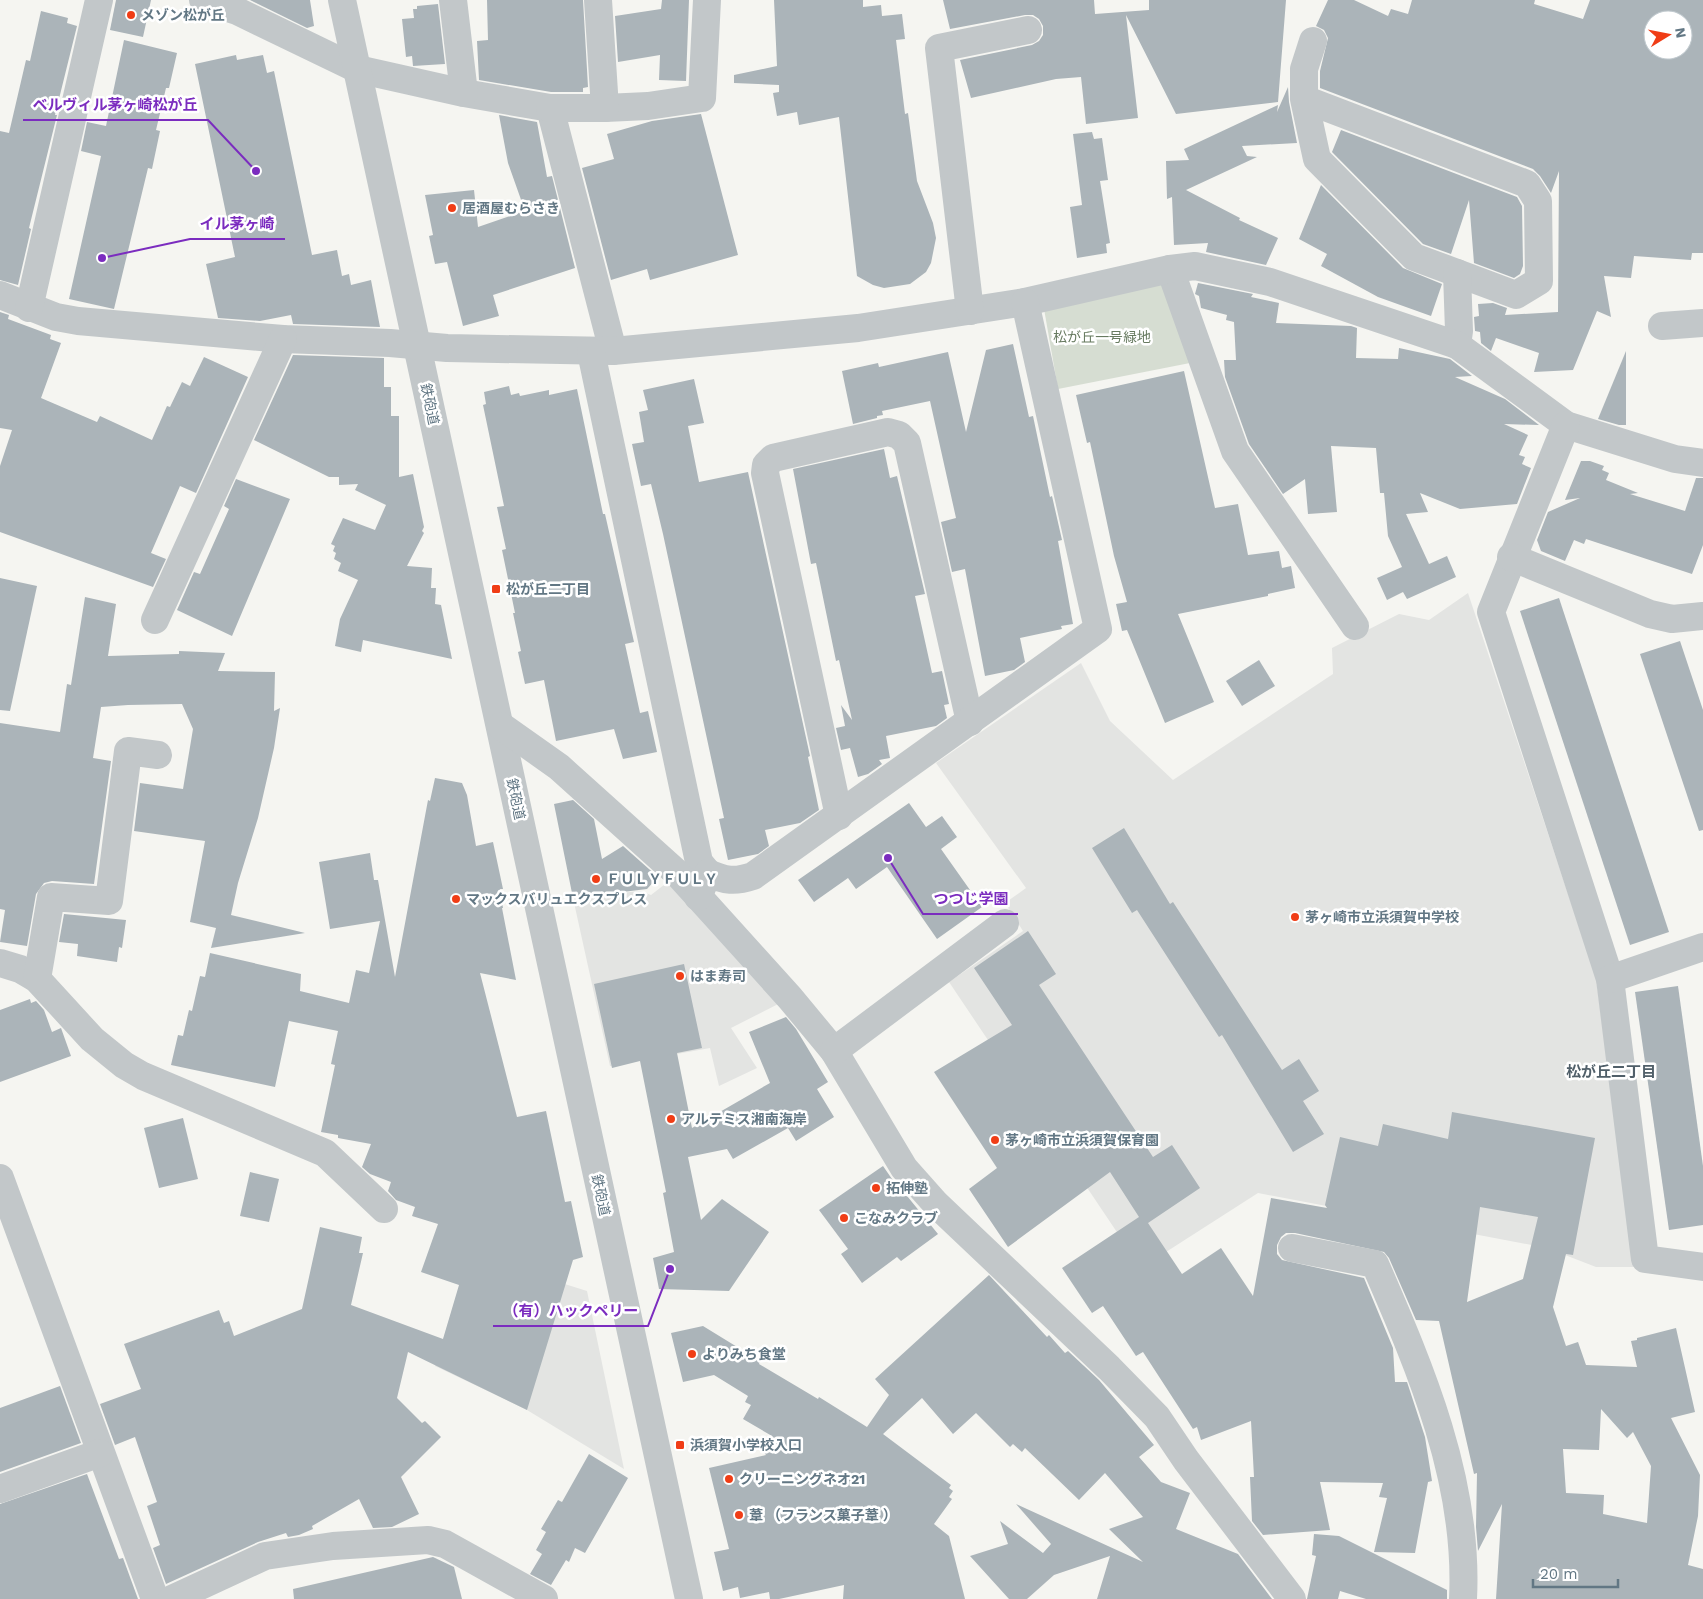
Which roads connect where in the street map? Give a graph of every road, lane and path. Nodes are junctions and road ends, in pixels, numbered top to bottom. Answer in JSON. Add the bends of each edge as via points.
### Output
{"nodes":[{"id":1,"x":99,"y":0,"type":"edge"},
{"id":2,"x":203,"y":0,"type":"edge"},
{"id":3,"x":342,"y":0,"type":"edge"},
{"id":4,"x":453,"y":0,"type":"edge"},
{"id":5,"x":598,"y":0,"type":"edge"},
{"id":6,"x":708,"y":0,"type":"edge"},
{"id":7,"x":1028,"y":30,"type":"dead end"},
{"id":8,"x":1313,"y":41,"type":"dead end"},
{"id":9,"x":357,"y":69,"type":"junction"},
{"id":10,"x":464,"y":93,"type":"junction"},
{"id":11,"x":1304,"y":99,"type":"junction"},
{"id":12,"x":550,"y":108,"type":"junction"},
{"id":13,"x":605,"y":108,"type":"junction"},
{"id":14,"x":1170,"y":269,"type":"junction"},
{"id":15,"x":1457,"y":273,"type":"junction"},
{"id":16,"x":0,"y":295,"type":"edge"},
{"id":17,"x":1025,"y":302,"type":"junction"},
{"id":18,"x":29,"y":308,"type":"junction"},
{"id":19,"x":970,"y":311,"type":"junction"},
{"id":20,"x":1703,"y":323,"type":"edge"},
{"id":21,"x":1662,"y":326,"type":"dead end"},
{"id":22,"x":283,"y":338,"type":"junction"},
{"id":23,"x":1457,"y":345,"type":"junction"},
{"id":24,"x":418,"y":346,"type":"junction"},
{"id":25,"x":602,"y":351,"type":"junction"},
{"id":26,"x":1566,"y":425,"type":"junction"},
{"id":27,"x":1703,"y":463,"type":"edge"},
{"id":28,"x":1512,"y":557,"type":"junction"},
{"id":29,"x":1703,"y":616,"type":"edge"},
{"id":30,"x":155,"y":620,"type":"dead end"},
{"id":31,"x":1356,"y":626,"type":"dead end"},
{"id":32,"x":970,"y":722,"type":"junction"},
{"id":33,"x":501,"y":726,"type":"junction"},
{"id":34,"x":158,"y":755,"type":"dead end"},
{"id":35,"x":839,"y":816,"type":"junction"},
{"id":36,"x":708,"y":873,"type":"junction"},
{"id":37,"x":698,"y":897,"type":"junction"},
{"id":38,"x":1005,"y":923,"type":"dead end"},
{"id":39,"x":1703,"y":947,"type":"edge"},
{"id":40,"x":0,"y":964,"type":"edge"},
{"id":41,"x":37,"y":979,"type":"junction"},
{"id":42,"x":1610,"y":979,"type":"junction"},
{"id":43,"x":834,"y":1051,"type":"junction"},
{"id":44,"x":0,"y":1178,"type":"edge"},
{"id":45,"x":384,"y":1209,"type":"dead end"},
{"id":46,"x":1292,"y":1248,"type":"dead end"},
{"id":47,"x":1703,"y":1267,"type":"edge"},
{"id":48,"x":100,"y":1453,"type":"junction"},
{"id":49,"x":0,"y":1489,"type":"edge"},
{"id":50,"x":155,"y":1599,"type":"edge"},
{"id":51,"x":172,"y":1599,"type":"edge"},
{"id":52,"x":544,"y":1599,"type":"edge"},
{"id":53,"x":689,"y":1599,"type":"edge"},
{"id":54,"x":1292,"y":1599,"type":"edge"},
{"id":55,"x":1463,"y":1599,"type":"edge"}],
"edges":[{"from":1,"to":18,"type":"street"},
{"from":2,"to":9,"type":"street","via":[[237,11]]},
{"from":3,"to":9,"type":"street","name":"鉄砲道"},
{"from":4,"to":10,"type":"street"},
{"from":5,"to":13,"type":"street"},
{"from":6,"to":13,"type":"street","via":[[702,98]]},
{"from":7,"to":19,"type":"street","via":[[939,48]]},
{"from":8,"to":11,"type":"street","via":[[1304,68]]},
{"from":9,"to":10,"type":"street"},
{"from":9,"to":24,"type":"street","name":"鉄砲道"},
{"from":10,"to":12,"type":"street"},
{"from":11,"to":15,"type":"street","via":[[1317,160],[1414,257]]},
{"from":11,"to":15,"type":"street","via":[[1527,184],[1538,201],[1539,280],[1516,295]]},
{"from":12,"to":13,"type":"street"},
{"from":12,"to":25,"type":"street"},
{"from":14,"to":17,"type":"street"},
{"from":14,"to":23,"type":"street","via":[[1195,266],[1270,282]]},
{"from":14,"to":31,"type":"street","via":[[1235,451]]},
{"from":15,"to":23,"type":"street"},
{"from":16,"to":18,"type":"street"},
{"from":17,"to":19,"type":"street"},
{"from":17,"to":32,"type":"street","via":[[1098,629]]},
{"from":18,"to":22,"type":"street","via":[[78,321]]},
{"from":19,"to":25,"type":"street","via":[[858,328]]},
{"from":20,"to":21,"type":"street"},
{"from":22,"to":24,"type":"street"},
{"from":22,"to":30,"type":"street"},
{"from":23,"to":26,"type":"street"},
{"from":24,"to":25,"type":"street"},
{"from":24,"to":33,"type":"street","name":"鉄砲道"},
{"from":25,"to":36,"type":"street","via":[[699,862]]},
{"from":26,"to":27,"type":"street","via":[[1675,459]]},
{"from":26,"to":28,"type":"street"},
{"from":28,"to":29,"type":"street","via":[[1650,614],[1672,619]]},
{"from":28,"to":42,"type":"street","via":[[1491,612]]},
{"from":32,"to":35,"type":"street"},
{"from":32,"to":35,"type":"street","via":[[907,443],[899,435],[888,432],[773,458],[766,464],[765,474]]},
{"from":33,"to":37,"type":"street","via":[[559,767],[678,874]]},
{"from":33,"to":53,"type":"street","name":"鉄砲道"},
{"from":34,"to":41,"type":"street","via":[[128,751],[109,901],[51,897]]},
{"from":35,"to":36,"type":"street","via":[[753,876],[738,881],[722,880]]},
{"from":36,"to":37,"type":"street"},
{"from":37,"to":43,"type":"street"},
{"from":38,"to":43,"type":"street"},
{"from":39,"to":42,"type":"street"},
{"from":40,"to":41,"type":"street","via":[[20,969]]},
{"from":41,"to":45,"type":"street","via":[[92,1039],[124,1064],[143,1076],[325,1153]]},
{"from":42,"to":47,"type":"street","via":[[1645,1259]]},
{"from":43,"to":54,"type":"street","via":[[904,1168],[936,1204],[1157,1417]]},
{"from":44,"to":48,"type":"street"},
{"from":46,"to":55,"type":"street","via":[[1375,1264],[1411,1346],[1445,1445],[1457,1495]]},
{"from":48,"to":49,"type":"street"},
{"from":48,"to":50,"type":"street"},
{"from":51,"to":52,"type":"street","via":[[265,1556],[333,1546],[428,1540],[445,1544]]}]}
